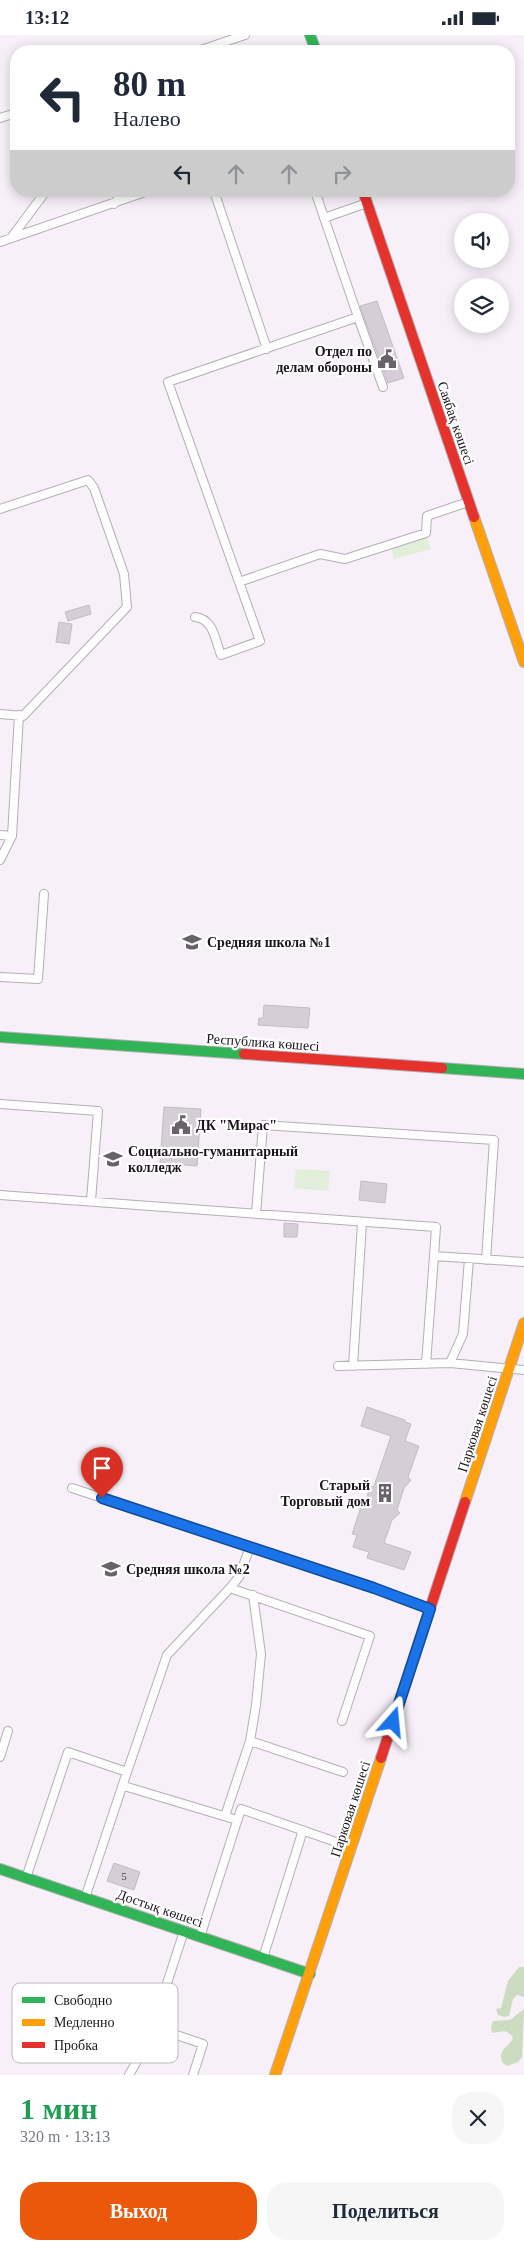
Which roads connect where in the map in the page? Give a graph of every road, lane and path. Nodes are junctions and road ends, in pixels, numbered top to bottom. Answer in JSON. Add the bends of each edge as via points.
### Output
{"nodes":[{"id":1,"x":245,"y":35,"type":"edge"},
{"id":2,"x":216,"y":45,"type":"edge"},
{"id":3,"x":41,"y":197,"type":"edge"},
{"id":4,"x":119,"y":197,"type":"edge"},
{"id":5,"x":132,"y":197,"type":"edge"},
{"id":6,"x":216,"y":197,"type":"edge"},
{"id":7,"x":317,"y":197,"type":"edge"},
{"id":8,"x":365,"y":197,"type":"edge"},
{"id":9,"x":367,"y":203,"type":"junction"},
{"id":10,"x":114,"y":204,"type":"junction"},
{"id":11,"x":324,"y":217,"type":"junction"},
{"id":12,"x":10,"y":238,"type":"junction"},
{"id":13,"x":0,"y":241,"type":"edge"},
{"id":14,"x":358,"y":317,"type":"junction"},
{"id":15,"x":267,"y":349,"type":"junction"},
{"id":16,"x":383,"y":387,"type":"dead end"},
{"id":17,"x":468,"y":502,"type":"junction"},
{"id":18,"x":0,"y":508,"type":"edge"},
{"id":19,"x":239,"y":582,"type":"junction"},
{"id":20,"x":195,"y":617,"type":"dead end"},
{"id":21,"x":524,"y":662,"type":"edge"},
{"id":22,"x":0,"y":714,"type":"edge"},
{"id":23,"x":19,"y":715,"type":"junction"},
{"id":24,"x":0,"y":835,"type":"edge"},
{"id":25,"x":12,"y":836,"type":"junction"},
{"id":26,"x":0,"y":860,"type":"edge"},
{"id":27,"x":44,"y":894,"type":"dead end"},
{"id":28,"x":0,"y":977,"type":"edge"},
{"id":29,"x":0,"y":1037,"type":"edge"},
{"id":30,"x":524,"y":1074,"type":"edge"},
{"id":31,"x":0,"y":1104,"type":"edge"},
{"id":32,"x":0,"y":1195,"type":"edge"},
{"id":33,"x":91,"y":1201,"type":"junction"},
{"id":34,"x":256,"y":1214,"type":"junction"},
{"id":35,"x":362,"y":1223,"type":"junction"},
{"id":36,"x":434,"y":1256,"type":"junction"},
{"id":37,"x":469,"y":1259,"type":"junction"},
{"id":38,"x":486,"y":1260,"type":"junction"},
{"id":39,"x":524,"y":1263,"type":"edge"},
{"id":40,"x":524,"y":1323,"type":"edge"},
{"id":41,"x":450,"y":1363,"type":"junction"},
{"id":42,"x":426,"y":1364,"type":"junction"},
{"id":43,"x":338,"y":1366,"type":"dead end"},
{"id":44,"x":353,"y":1366,"type":"junction"},
{"id":45,"x":510,"y":1367,"type":"junction"},
{"id":46,"x":524,"y":1370,"type":"edge"},
{"id":47,"x":72,"y":1488,"type":"dead end"},
{"id":48,"x":250,"y":1547,"type":"junction"},
{"id":49,"x":230,"y":1587,"type":"junction"},
{"id":50,"x":253,"y":1595,"type":"junction"},
{"id":51,"x":430,"y":1609,"type":"junction"},
{"id":52,"x":342,"y":1721,"type":"dead end"},
{"id":53,"x":8,"y":1731,"type":"dead end"},
{"id":54,"x":250,"y":1741,"type":"junction"},
{"id":55,"x":0,"y":1757,"type":"edge"},
{"id":56,"x":127,"y":1772,"type":"junction"},
{"id":57,"x":343,"y":1772,"type":"dead end"},
{"id":58,"x":124,"y":1786,"type":"junction"},
{"id":59,"x":225,"y":1816,"type":"junction"},
{"id":60,"x":237,"y":1820,"type":"junction"},
{"id":61,"x":303,"y":1830,"type":"junction"},
{"id":62,"x":351,"y":1851,"type":"junction"},
{"id":63,"x":0,"y":1869,"type":"edge"},
{"id":64,"x":26,"y":1878,"type":"junction"},
{"id":65,"x":85,"y":1898,"type":"junction"},
{"id":66,"x":184,"y":1931,"type":"junction"},
{"id":67,"x":200,"y":1937,"type":"junction"},
{"id":68,"x":263,"y":1958,"type":"junction"},
{"id":69,"x":310,"y":1974,"type":"junction"},
{"id":70,"x":167,"y":1983,"type":"edge"},
{"id":71,"x":178,"y":2035,"type":"edge"},
{"id":72,"x":136,"y":2063,"type":"edge"},
{"id":73,"x":129,"y":2075,"type":"edge"},
{"id":74,"x":193,"y":2075,"type":"edge"},
{"id":75,"x":275,"y":2075,"type":"edge"}],
"edges":[{"from":1,"to":2,"type":"street"},
{"from":3,"to":12,"type":"street"},
{"from":4,"to":10,"type":"street"},
{"from":5,"to":10,"type":"street"},
{"from":6,"to":15,"type":"street"},
{"from":7,"to":11,"type":"street"},
{"from":8,"to":9,"type":"street","name":"Саябақ көшесі"},
{"from":9,"to":11,"type":"street"},
{"from":9,"to":17,"type":"street","name":"Саябақ көшесі"},
{"from":10,"to":12,"type":"street"},
{"from":11,"to":14,"type":"street"},
{"from":12,"to":13,"type":"street"},
{"from":14,"to":15,"type":"street"},
{"from":14,"to":16,"type":"street"},
{"from":15,"to":19,"type":"street","via":[[168,382]]},
{"from":17,"to":19,"type":"street","via":[[427,516],[426,533],[345,559],[320,554]]},
{"from":17,"to":21,"type":"street","name":"Саябақ көшесі"},
{"from":18,"to":23,"type":"street","via":[[88,480],[94,488],[121,565],[126,590],[127,607],[23,715]]},
{"from":19,"to":20,"type":"street","via":[[260,641],[221,655],[210,623]]},
{"from":22,"to":23,"type":"street"},
{"from":23,"to":25,"type":"street"},
{"from":24,"to":25,"type":"street"},
{"from":25,"to":26,"type":"street"},
{"from":27,"to":28,"type":"street","via":[[38,979]]},
{"from":29,"to":30,"type":"street","name":"Республика көшесі"},
{"from":31,"to":33,"type":"street","via":[[98,1111]]},
{"from":32,"to":33,"type":"street"},
{"from":33,"to":34,"type":"street"},
{"from":34,"to":35,"type":"street"},
{"from":34,"to":38,"type":"street","via":[[263,1125],[494,1140]]},
{"from":35,"to":36,"type":"street","via":[[436,1227]]},
{"from":35,"to":44,"type":"street"},
{"from":36,"to":37,"type":"street"},
{"from":36,"to":42,"type":"street"},
{"from":37,"to":38,"type":"street"},
{"from":37,"to":41,"type":"street","via":[[463,1334]]},
{"from":38,"to":39,"type":"street"},
{"from":40,"to":45,"type":"street","name":"Парковая көшесі"},
{"from":41,"to":42,"type":"street"},
{"from":41,"to":45,"type":"street"},
{"from":42,"to":44,"type":"street"},
{"from":43,"to":44,"type":"street"},
{"from":45,"to":46,"type":"street"},
{"from":45,"to":51,"type":"street","name":"Парковая көшесі"},
{"from":47,"to":48,"type":"street"},
{"from":48,"to":49,"type":"street","via":[[240,1577]]},
{"from":48,"to":51,"type":"street"},
{"from":49,"to":50,"type":"street"},
{"from":49,"to":56,"type":"street","via":[[167,1655]]},
{"from":50,"to":52,"type":"street","via":[[370,1636]]},
{"from":50,"to":54,"type":"street","via":[[261,1654]]},
{"from":51,"to":62,"type":"street","name":"Парковая көшесі"},
{"from":53,"to":55,"type":"street"},
{"from":54,"to":57,"type":"street"},
{"from":54,"to":59,"type":"street"},
{"from":56,"to":58,"type":"street"},
{"from":56,"to":64,"type":"street","via":[[68,1752]]},
{"from":58,"to":59,"type":"street"},
{"from":58,"to":65,"type":"street"},
{"from":59,"to":60,"type":"street"},
{"from":60,"to":61,"type":"street","via":[[241,1809]]},
{"from":60,"to":67,"type":"street"},
{"from":61,"to":62,"type":"street","via":[[339,1843]]},
{"from":61,"to":68,"type":"street"},
{"from":62,"to":69,"type":"street","name":"Парковая көшесі"},
{"from":63,"to":64,"type":"street","name":"Достық көшесі"},
{"from":64,"to":65,"type":"street","name":"Достық көшесі"},
{"from":65,"to":66,"type":"street","name":"Достық көшесі"},
{"from":66,"to":67,"type":"street","name":"Достық көшесі"},
{"from":66,"to":70,"type":"street"},
{"from":67,"to":68,"type":"street","name":"Достық көшесі"},
{"from":68,"to":69,"type":"street","name":"Достық көшесі"},
{"from":69,"to":75,"type":"street","name":"Парковая көшесі"},
{"from":71,"to":74,"type":"street","via":[[203,2044]]},
{"from":72,"to":73,"type":"street"}]}
